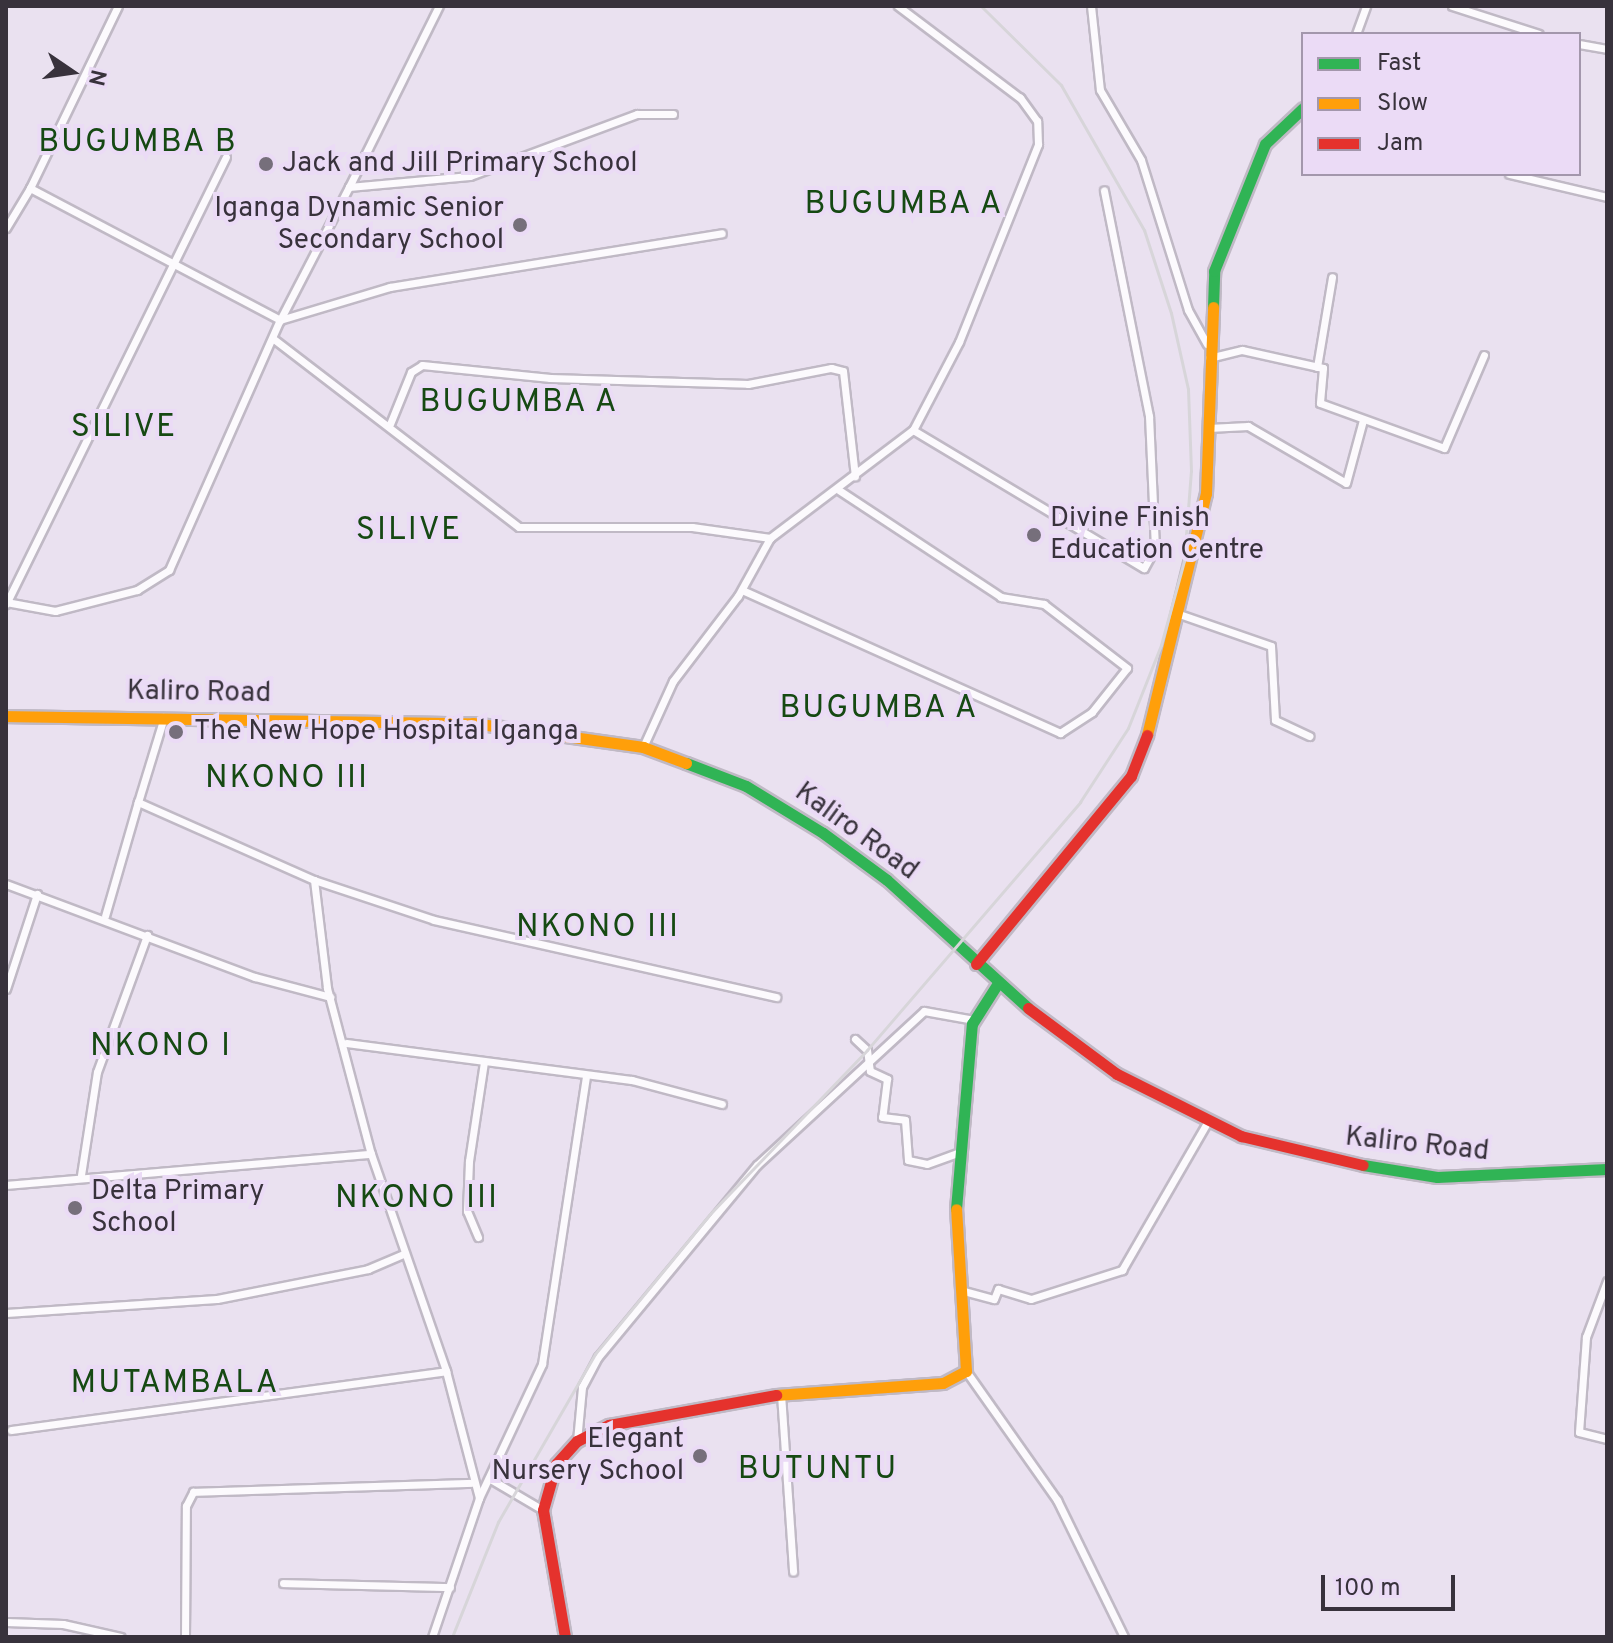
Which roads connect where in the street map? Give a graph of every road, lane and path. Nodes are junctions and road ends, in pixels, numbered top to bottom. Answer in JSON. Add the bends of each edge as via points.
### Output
{"nodes":[{"id":1,"x":118,"y":6,"type":"edge"},
{"id":2,"x":439,"y":6,"type":"edge"},
{"id":3,"x":898,"y":6,"type":"edge"},
{"id":4,"x":1091,"y":6,"type":"edge"},
{"id":5,"x":1366,"y":6,"type":"edge"},
{"id":6,"x":1452,"y":6,"type":"edge"},
{"id":7,"x":1357,"y":32,"type":"edge"},
{"id":8,"x":1533,"y":32,"type":"edge"},
{"id":9,"x":1581,"y":44,"type":"edge"},
{"id":10,"x":1607,"y":49,"type":"edge"},
{"id":11,"x":1301,"y":110,"type":"edge"},
{"id":12,"x":673,"y":114,"type":"dead end"},
{"id":13,"x":226,"y":157,"type":"dead end"},
{"id":14,"x":1518,"y":176,"type":"edge"},
{"id":15,"x":349,"y":187,"type":"junction"},
{"id":16,"x":30,"y":188,"type":"junction"},
{"id":17,"x":1104,"y":190,"type":"dead end"},
{"id":18,"x":1607,"y":197,"type":"edge"},
{"id":19,"x":6,"y":227,"type":"edge"},
{"id":20,"x":722,"y":233,"type":"dead end"},
{"id":21,"x":175,"y":259,"type":"junction"},
{"id":22,"x":1332,"y":277,"type":"dead end"},
{"id":23,"x":280,"y":320,"type":"junction"},
{"id":24,"x":275,"y":340,"type":"junction"},
{"id":25,"x":1207,"y":344,"type":"junction"},
{"id":26,"x":1484,"y":355,"type":"dead end"},
{"id":27,"x":1207,"y":359,"type":"junction"},
{"id":28,"x":1317,"y":367,"type":"junction"},
{"id":29,"x":1363,"y":420,"type":"junction"},
{"id":30,"x":390,"y":424,"type":"junction"},
{"id":31,"x":1208,"y":428,"type":"junction"},
{"id":32,"x":913,"y":430,"type":"junction"},
{"id":33,"x":855,"y":476,"type":"junction"},
{"id":34,"x":839,"y":490,"type":"junction"},
{"id":35,"x":770,"y":538,"type":"junction"},
{"id":36,"x":742,"y":590,"type":"junction"},
{"id":37,"x":6,"y":603,"type":"edge"},
{"id":38,"x":1182,"y":615,"type":"junction"},
{"id":39,"x":165,"y":715,"type":"junction"},
{"id":40,"x":6,"y":716,"type":"edge"},
{"id":41,"x":1309,"y":736,"type":"dead end"},
{"id":42,"x":643,"y":747,"type":"junction"},
{"id":43,"x":138,"y":802,"type":"junction"},
{"id":44,"x":314,"y":880,"type":"junction"},
{"id":45,"x":6,"y":884,"type":"edge"},
{"id":46,"x":37,"y":894,"type":"junction"},
{"id":47,"x":105,"y":916,"type":"junction"},
{"id":48,"x":147,"y":935,"type":"junction"},
{"id":49,"x":976,"y":964,"type":"junction"},
{"id":50,"x":998,"y":983,"type":"junction"},
{"id":51,"x":6,"y":989,"type":"edge"},
{"id":52,"x":330,"y":997,"type":"junction"},
{"id":53,"x":776,"y":997,"type":"dead end"},
{"id":54,"x":974,"y":1020,"type":"junction"},
{"id":55,"x":855,"y":1039,"type":"dead end"},
{"id":56,"x":346,"y":1043,"type":"junction"},
{"id":57,"x":484,"y":1062,"type":"junction"},
{"id":58,"x":868,"y":1064,"type":"junction"},
{"id":59,"x":586,"y":1077,"type":"junction"},
{"id":60,"x":722,"y":1104,"type":"dead end"},
{"id":61,"x":1208,"y":1121,"type":"junction"},
{"id":62,"x":962,"y":1151,"type":"junction"},
{"id":63,"x":371,"y":1154,"type":"junction"},
{"id":64,"x":1607,"y":1169,"type":"edge"},
{"id":65,"x":81,"y":1175,"type":"junction"},
{"id":66,"x":6,"y":1185,"type":"edge"},
{"id":67,"x":478,"y":1237,"type":"dead end"},
{"id":68,"x":403,"y":1254,"type":"junction"},
{"id":69,"x":1607,"y":1281,"type":"edge"},
{"id":70,"x":959,"y":1290,"type":"junction"},
{"id":71,"x":6,"y":1313,"type":"edge"},
{"id":72,"x":446,"y":1371,"type":"junction"},
{"id":73,"x":966,"y":1371,"type":"junction"},
{"id":74,"x":781,"y":1394,"type":"junction"},
{"id":75,"x":11,"y":1430,"type":"dead end"},
{"id":76,"x":1607,"y":1439,"type":"edge"},
{"id":77,"x":577,"y":1441,"type":"junction"},
{"id":78,"x":492,"y":1480,"type":"junction"},
{"id":79,"x":471,"y":1483,"type":"junction"},
{"id":80,"x":479,"y":1498,"type":"junction"},
{"id":81,"x":543,"y":1510,"type":"junction"},
{"id":82,"x":793,"y":1572,"type":"dead end"},
{"id":83,"x":283,"y":1583,"type":"dead end"},
{"id":84,"x":450,"y":1587,"type":"junction"},
{"id":85,"x":6,"y":1622,"type":"edge"},
{"id":86,"x":121,"y":1637,"type":"edge"},
{"id":87,"x":185,"y":1637,"type":"edge"},
{"id":88,"x":432,"y":1637,"type":"edge"},
{"id":89,"x":565,"y":1637,"type":"edge"},
{"id":90,"x":1124,"y":1637,"type":"edge"}],
"edges":[{"from":1,"to":16,"type":"street"},
{"from":2,"to":15,"type":"street"},
{"from":3,"to":32,"type":"street","via":[[981,63],[1020,98],[1041,132],[959,342]]},
{"from":4,"to":25,"type":"street","via":[[1100,90],[1132,139],[1188,310]]},
{"from":5,"to":7,"type":"street"},
{"from":6,"to":8,"type":"street"},
{"from":9,"to":10,"type":"street"},
{"from":11,"to":25,"type":"street","via":[[1265,144],[1226,233],[1214,271]]},
{"from":12,"to":15,"type":"street","via":[[637,114],[470,176]]},
{"from":13,"to":21,"type":"street"},
{"from":14,"to":18,"type":"street"},
{"from":15,"to":23,"type":"street"},
{"from":16,"to":19,"type":"street"},
{"from":16,"to":21,"type":"street"},
{"from":17,"to":32,"type":"street","via":[[1149,416],[1155,548],[1144,568]]},
{"from":20,"to":23,"type":"street","via":[[390,287]]},
{"from":21,"to":23,"type":"street"},
{"from":21,"to":37,"type":"street"},
{"from":22,"to":28,"type":"street"},
{"from":23,"to":24,"type":"street"},
{"from":24,"to":30,"type":"street"},
{"from":24,"to":37,"type":"street","via":[[169,570],[137,590],[55,611]]},
{"from":25,"to":27,"type":"street"},
{"from":26,"to":29,"type":"street","via":[[1444,448]]},
{"from":27,"to":28,"type":"street","via":[[1242,350]]},
{"from":27,"to":31,"type":"street"},
{"from":28,"to":29,"type":"street","via":[[1326,375],[1320,403]]},
{"from":29,"to":31,"type":"street","via":[[1346,483],[1248,426]]},
{"from":30,"to":33,"type":"street","via":[[411,372],[422,365],[550,378],[748,384],[831,368],[843,371]]},
{"from":30,"to":35,"type":"street","via":[[519,527],[692,527]]},
{"from":31,"to":38,"type":"street","via":[[1206,493]]},
{"from":32,"to":33,"type":"street"},
{"from":33,"to":34,"type":"street"},
{"from":34,"to":35,"type":"street"},
{"from":34,"to":36,"type":"street","via":[[1001,597],[1044,604],[1127,668],[1092,712],[1060,733]]},
{"from":35,"to":36,"type":"street"},
{"from":36,"to":42,"type":"street","via":[[673,681]]},
{"from":38,"to":41,"type":"street","via":[[1271,646],[1275,720]]},
{"from":38,"to":49,"type":"street","via":[[1164,689],[1131,776]]},
{"from":39,"to":40,"type":"street","name":"Kaliro Road"},
{"from":39,"to":42,"type":"street","name":"Kaliro Road","via":[[473,723]]},
{"from":39,"to":43,"type":"street"},
{"from":42,"to":49,"type":"street","name":"Kaliro Road","via":[[746,786],[823,833],[887,880]]},
{"from":43,"to":44,"type":"street"},
{"from":43,"to":47,"type":"street"},
{"from":44,"to":52,"type":"street"},
{"from":44,"to":53,"type":"street","via":[[519,943]]},
{"from":45,"to":46,"type":"street"},
{"from":46,"to":47,"type":"street"},
{"from":46,"to":51,"type":"street"},
{"from":47,"to":48,"type":"street"},
{"from":48,"to":52,"type":"street"},
{"from":48,"to":65,"type":"street","via":[[97,1072]]},
{"from":49,"to":50,"type":"street","name":"Kaliro Road"},
{"from":50,"to":54,"type":"street"},
{"from":50,"to":61,"type":"street","name":"Kaliro Road","via":[[1117,1074]]},
{"from":52,"to":56,"type":"street"},
{"from":54,"to":58,"type":"street","via":[[924,1011]]},
{"from":54,"to":62,"type":"street"},
{"from":55,"to":58,"type":"street","via":[[867,1050]]},
{"from":56,"to":57,"type":"street"},
{"from":56,"to":63,"type":"street"},
{"from":57,"to":59,"type":"street"},
{"from":57,"to":67,"type":"street","via":[[468,1173],[467,1211]]},
{"from":58,"to":62,"type":"street","via":[[887,1079],[882,1117],[905,1120],[908,1160],[927,1164]]},
{"from":58,"to":77,"type":"street","via":[[757,1165],[598,1357],[582,1387]]},
{"from":59,"to":60,"type":"street","via":[[632,1080]]},
{"from":59,"to":78,"type":"street","via":[[542,1364]]},
{"from":61,"to":64,"type":"street","name":"Kaliro Road","via":[[1307,1156],[1380,1170],[1520,1178]]},
{"from":61,"to":70,"type":"street","via":[[1122,1270],[1031,1299],[998,1289],[994,1299]]},
{"from":62,"to":70,"type":"street"},
{"from":63,"to":65,"type":"street"},
{"from":63,"to":68,"type":"street"},
{"from":65,"to":66,"type":"street"},
{"from":68,"to":71,"type":"street","via":[[368,1269],[217,1299]]},
{"from":68,"to":72,"type":"street"},
{"from":69,"to":76,"type":"street","via":[[1586,1337],[1579,1432]]},
{"from":70,"to":73,"type":"street"},
{"from":72,"to":75,"type":"street"},
{"from":72,"to":79,"type":"street"},
{"from":73,"to":74,"type":"street","via":[[943,1383]]},
{"from":73,"to":90,"type":"street","via":[[1057,1500]]},
{"from":74,"to":77,"type":"street","via":[[609,1425]]},
{"from":74,"to":82,"type":"street"},
{"from":77,"to":81,"type":"street","via":[[556,1464]]},
{"from":78,"to":80,"type":"street"},
{"from":78,"to":81,"type":"street"},
{"from":79,"to":80,"type":"street"},
{"from":79,"to":87,"type":"street","via":[[193,1492],[186,1506]]},
{"from":80,"to":84,"type":"street"},
{"from":81,"to":89,"type":"street"},
{"from":83,"to":84,"type":"street"},
{"from":84,"to":88,"type":"street"},
{"from":85,"to":86,"type":"street","via":[[63,1624]]}]}
